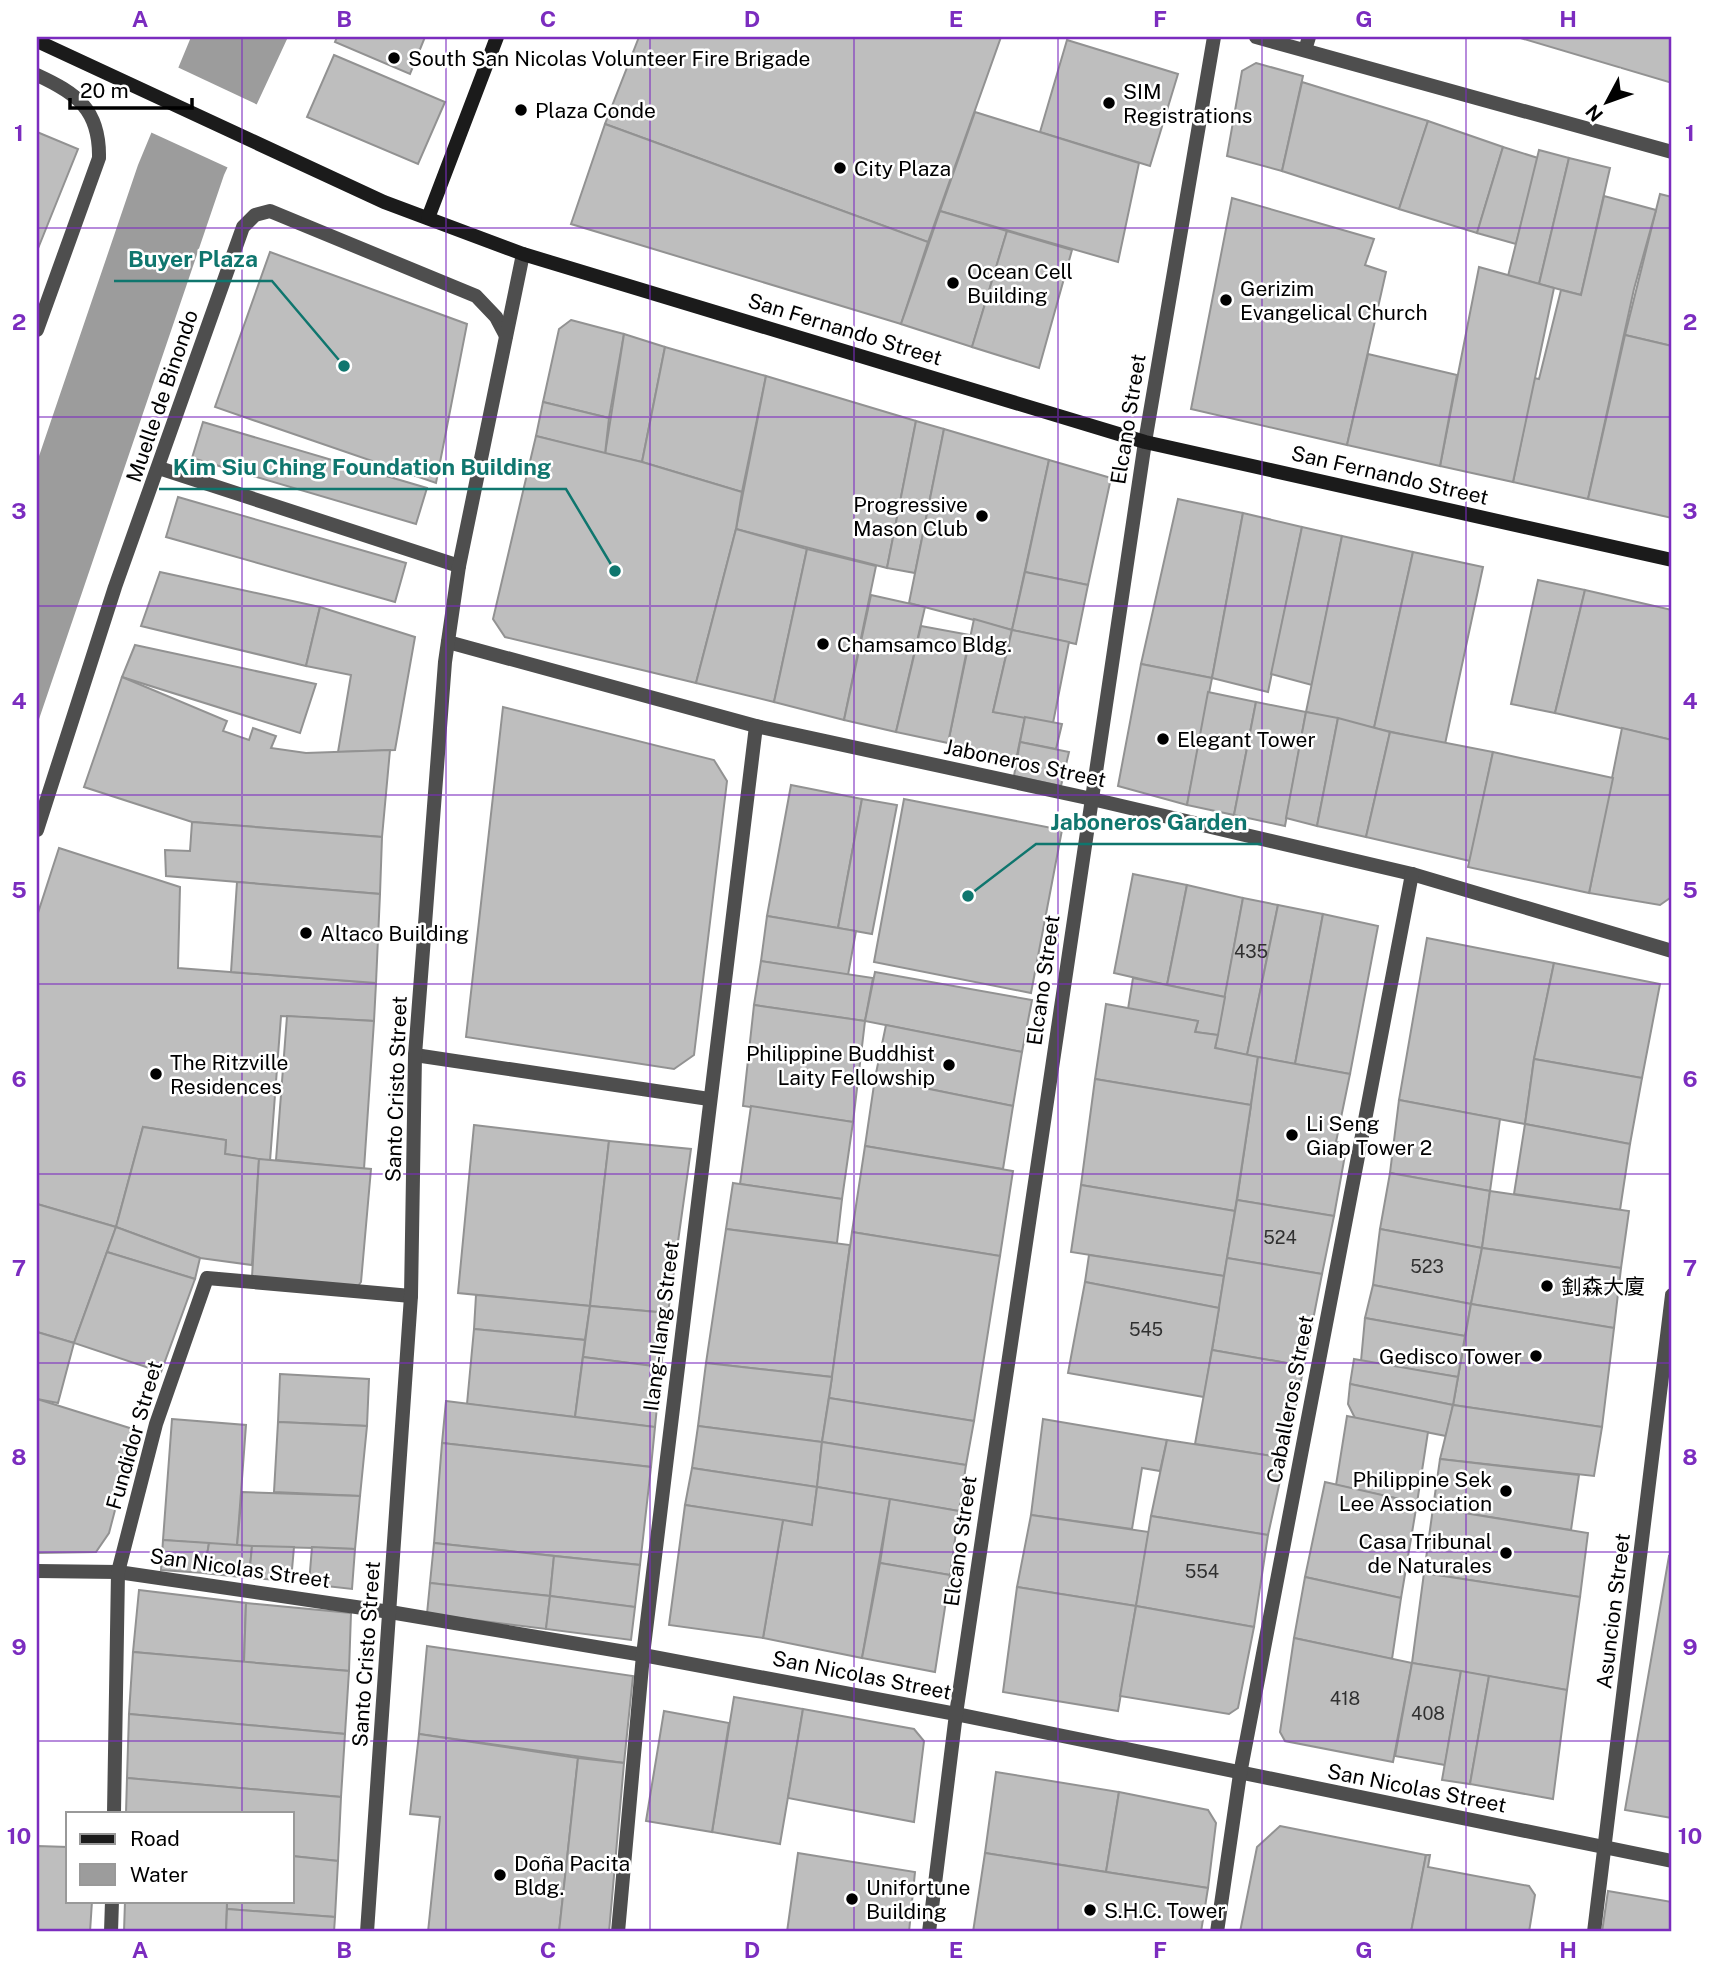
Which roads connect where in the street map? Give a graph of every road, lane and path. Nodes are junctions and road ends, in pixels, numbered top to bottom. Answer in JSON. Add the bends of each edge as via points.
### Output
{"nodes":[{"id":1,"x":497,"y":37,"type":"edge"},
{"id":2,"x":1214,"y":37,"type":"edge"},
{"id":3,"x":1256,"y":37,"type":"edge"},
{"id":4,"x":37,"y":41,"type":"edge"},
{"id":5,"x":1307,"y":43,"type":"edge"},
{"id":6,"x":37,"y":75,"type":"edge"},
{"id":7,"x":1672,"y":152,"type":"edge"},
{"id":8,"x":428,"y":218,"type":"junction"},
{"id":9,"x":523,"y":254,"type":"junction"},
{"id":10,"x":37,"y":330,"type":"edge"},
{"id":11,"x":506,"y":336,"type":"junction"},
{"id":12,"x":1145,"y":442,"type":"junction"},
{"id":13,"x":159,"y":468,"type":"junction"},
{"id":14,"x":1672,"y":560,"type":"edge"},
{"id":15,"x":459,"y":566,"type":"junction"},
{"id":16,"x":448,"y":642,"type":"junction"},
{"id":17,"x":756,"y":726,"type":"junction"},
{"id":18,"x":1092,"y":799,"type":"junction"},
{"id":19,"x":37,"y":830,"type":"edge"},
{"id":20,"x":1412,"y":874,"type":"junction"},
{"id":21,"x":1672,"y":951,"type":"edge"},
{"id":22,"x":415,"y":1055,"type":"junction"},
{"id":23,"x":709,"y":1099,"type":"junction"},
{"id":24,"x":1672,"y":1295,"type":"edge"},
{"id":25,"x":411,"y":1296,"type":"junction"},
{"id":26,"x":37,"y":1571,"type":"edge"},
{"id":27,"x":118,"y":1572,"type":"junction"},
{"id":28,"x":390,"y":1612,"type":"junction"},
{"id":29,"x":643,"y":1655,"type":"junction"},
{"id":30,"x":956,"y":1714,"type":"junction"},
{"id":31,"x":1240,"y":1774,"type":"junction"},
{"id":32,"x":114,"y":1812,"type":"edge"},
{"id":33,"x":1606,"y":1848,"type":"junction"},
{"id":34,"x":1672,"y":1861,"type":"edge"},
{"id":35,"x":112,"y":1902,"type":"edge"},
{"id":36,"x":111,"y":1932,"type":"edge"},
{"id":37,"x":367,"y":1932,"type":"edge"},
{"id":38,"x":618,"y":1932,"type":"edge"},
{"id":39,"x":929,"y":1932,"type":"edge"},
{"id":40,"x":1217,"y":1932,"type":"edge"},
{"id":41,"x":1594,"y":1932,"type":"edge"}],
"edges":[{"from":1,"to":8,"type":"street"},
{"from":2,"to":12,"type":"street","name":"Elcano Street"},
{"from":3,"to":5,"type":"street"},
{"from":4,"to":8,"type":"street","name":"San Fernando Street"},
{"from":5,"to":7,"type":"street"},
{"from":6,"to":10,"type":"street","via":[[76,94],[92,121],[99,158]]},
{"from":8,"to":9,"type":"street","name":"San Fernando Street"},
{"from":9,"to":11,"type":"street","name":"Santo Cristo Street"},
{"from":9,"to":12,"type":"street","name":"San Fernando Street"},
{"from":11,"to":13,"type":"street","name":"Muelle de Binondo","via":[[476,296],[270,211],[255,215],[243,227]]},
{"from":11,"to":15,"type":"street","name":"Santo Cristo Street"},
{"from":12,"to":14,"type":"street","name":"San Fernando Street"},
{"from":12,"to":18,"type":"street","name":"Elcano Street"},
{"from":13,"to":15,"type":"street"},
{"from":13,"to":19,"type":"street","name":"Muelle de Binondo"},
{"from":15,"to":16,"type":"street","name":"Santo Cristo Street"},
{"from":16,"to":17,"type":"street","name":"Jaboneros Street"},
{"from":16,"to":22,"type":"street","name":"Santo Cristo Street"},
{"from":17,"to":18,"type":"street","name":"Jaboneros Street"},
{"from":17,"to":23,"type":"street","name":"Ilang-Ilang Street"},
{"from":18,"to":20,"type":"street","name":"Jaboneros Street"},
{"from":18,"to":30,"type":"street","name":"Elcano Street"},
{"from":20,"to":21,"type":"street","name":"Jaboneros Street"},
{"from":20,"to":31,"type":"street","name":"Caballeros Street"},
{"from":22,"to":23,"type":"street"},
{"from":22,"to":25,"type":"street","name":"Santo Cristo Street"},
{"from":23,"to":29,"type":"street","name":"Ilang-Ilang Street"},
{"from":24,"to":33,"type":"street","name":"Asuncion Street"},
{"from":25,"to":27,"type":"street","name":"Fundidor Street","via":[[207,1278],[156,1423]]},
{"from":25,"to":28,"type":"street","name":"Santo Cristo Street"},
{"from":26,"to":27,"type":"street","name":"San Nicolas Street"},
{"from":27,"to":28,"type":"street","name":"San Nicolas Street"},
{"from":27,"to":32,"type":"street","name":"Fundidor Street"},
{"from":28,"to":29,"type":"street","name":"San Nicolas Street"},
{"from":28,"to":37,"type":"street","name":"Santo Cristo Street"},
{"from":29,"to":30,"type":"street","name":"San Nicolas Street"},
{"from":29,"to":38,"type":"street","name":"Ilang-Ilang Street"},
{"from":30,"to":31,"type":"street","name":"San Nicolas Street"},
{"from":30,"to":39,"type":"street","name":"Elcano Street"},
{"from":31,"to":33,"type":"street","name":"San Nicolas Street"},
{"from":31,"to":40,"type":"street","name":"Caballeros Street"},
{"from":33,"to":34,"type":"street","name":"San Nicolas Street"},
{"from":33,"to":41,"type":"street","name":"Asuncion Street"},
{"from":35,"to":36,"type":"street"}]}
